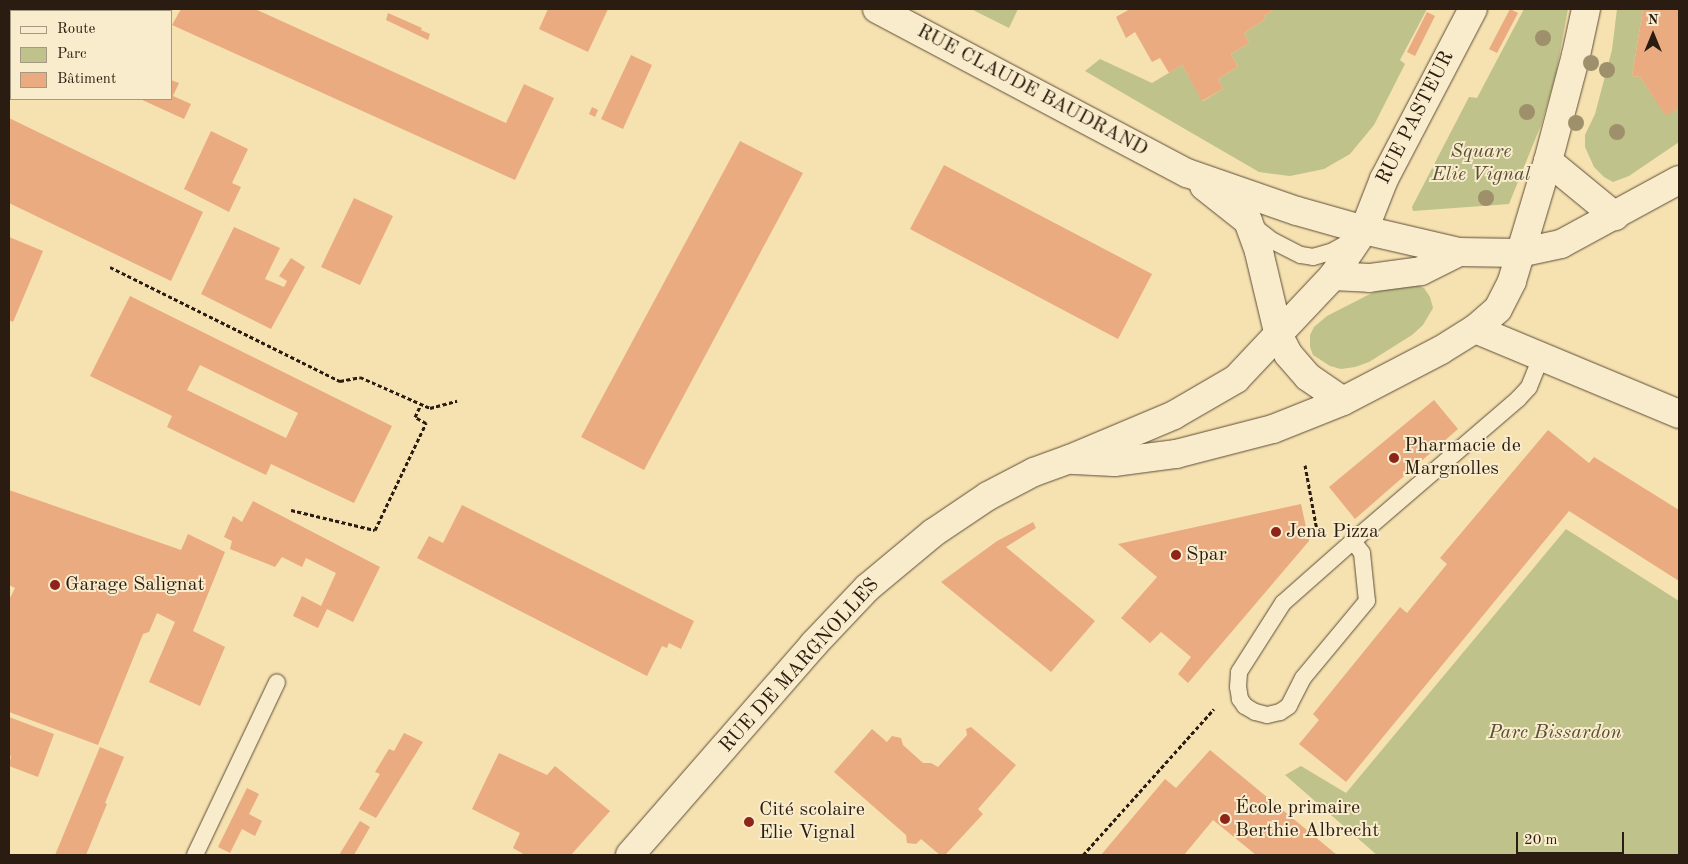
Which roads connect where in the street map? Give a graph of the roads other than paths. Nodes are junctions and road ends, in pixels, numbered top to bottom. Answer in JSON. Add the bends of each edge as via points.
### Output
{"nodes":[{"id":1,"x":877,"y":9,"type":"edge"},
{"id":2,"x":1472,"y":9,"type":"edge"},
{"id":3,"x":1586,"y":9,"type":"edge"},
{"id":4,"x":1548,"y":161,"type":"junction"},
{"id":5,"x":1187,"y":173,"type":"junction"},
{"id":6,"x":1679,"y":180,"type":"edge"},
{"id":7,"x":1615,"y":216,"type":"junction"},
{"id":8,"x":1248,"y":221,"type":"junction"},
{"id":9,"x":1364,"y":230,"type":"junction"},
{"id":10,"x":1459,"y":252,"type":"junction"},
{"id":11,"x":1519,"y":253,"type":"junction"},
{"id":12,"x":1333,"y":276,"type":"junction"},
{"id":13,"x":1475,"y":329,"type":"junction"},
{"id":14,"x":1279,"y":336,"type":"junction"},
{"id":15,"x":1540,"y":357,"type":"junction"},
{"id":16,"x":1343,"y":400,"type":"junction"},
{"id":17,"x":1679,"y":414,"type":"edge"},
{"id":18,"x":1070,"y":459,"type":"junction"},
{"id":19,"x":1353,"y":541,"type":"junction"},
{"id":20,"x":277,"y":682,"type":"dead end"},
{"id":21,"x":194,"y":855,"type":"edge"},
{"id":22,"x":630,"y":855,"type":"edge"}],
"edges":[{"from":1,"to":5,"type":"street","name":"RUE CLAUDE BAUDRAND"},
{"from":2,"to":9,"type":"street","name":"RUE PASTEUR","via":[[1384,179]]},
{"from":3,"to":4,"type":"street"},
{"from":4,"to":7,"type":"street"},
{"from":4,"to":11,"type":"street"},
{"from":5,"to":8,"type":"street","name":"RUE CLAUDE BAUDRAND"},
{"from":5,"to":9,"type":"street","name":"RUE CLAUDE BAUDRAND"},
{"from":6,"to":7,"type":"street"},
{"from":7,"to":11,"type":"street","via":[[1561,244]]},
{"from":8,"to":9,"type":"lane","via":[[1273,241],[1301,255],[1313,257],[1348,244]]},
{"from":8,"to":14,"type":"street","via":[[1259,252]]},
{"from":9,"to":10,"type":"street"},
{"from":9,"to":12,"type":"street","name":"RUE DE MARGNOLLES"},
{"from":10,"to":11,"type":"street"},
{"from":10,"to":12,"type":"street","via":[[1420,271],[1369,278]]},
{"from":11,"to":13,"type":"street","name":"RUE DE MARGNOLLES","via":[[1512,281],[1498,309]]},
{"from":12,"to":14,"type":"street","name":"RUE DE MARGNOLLES"},
{"from":13,"to":15,"type":"street"},
{"from":13,"to":16,"type":"street","name":"RUE DE MARGNOLLES"},
{"from":14,"to":16,"type":"street","via":[[1288,354],[1308,376]]},
{"from":14,"to":18,"type":"street","name":"RUE DE MARGNOLLES","via":[[1230,383],[1174,415]]},
{"from":15,"to":17,"type":"street"},
{"from":15,"to":19,"type":"lane","via":[[1529,387],[1518,399]]},
{"from":16,"to":18,"type":"street","name":"RUE DE MARGNOLLES","via":[[1273,429],[1176,454],[1114,462]]},
{"from":18,"to":22,"type":"street","name":"RUE DE MARGNOLLES","via":[[1034,472],[988,496],[934,533],[867,588]]},
{"from":19,"to":19,"type":"lane","via":[[1282,603],[1239,672],[1239,695],[1245,706],[1267,715],[1289,706],[1303,678],[1367,601],[1362,553]]},
{"from":20,"to":21,"type":"lane"}]}
